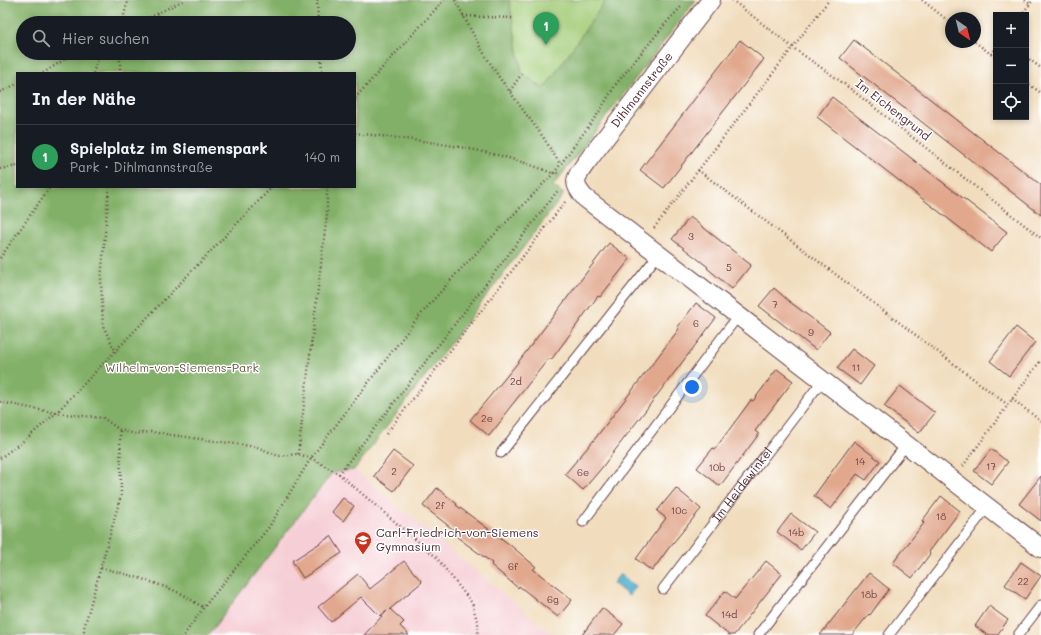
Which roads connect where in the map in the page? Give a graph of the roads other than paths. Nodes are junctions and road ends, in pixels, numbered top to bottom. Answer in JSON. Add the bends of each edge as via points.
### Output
{"nodes":[{"id":1,"x":711,"y":0,"type":"edge"},
{"id":2,"x":658,"y":255,"type":"junction"},
{"id":3,"x":738,"y":316,"type":"junction"},
{"id":4,"x":822,"y":381,"type":"junction"},
{"id":5,"x":906,"y":445,"type":"junction"},
{"id":6,"x":501,"y":453,"type":"dead end"},
{"id":7,"x":988,"y":506,"type":"junction"},
{"id":8,"x":583,"y":522,"type":"dead end"},
{"id":9,"x":1041,"y":548,"type":"edge"},
{"id":10,"x":663,"y":589,"type":"dead end"},
{"id":11,"x":1041,"y":605,"type":"edge"},
{"id":12,"x":758,"y":635,"type":"edge"},
{"id":13,"x":889,"y":635,"type":"edge"},
{"id":14,"x":1018,"y":635,"type":"edge"}],
"edges":[{"from":1,"to":2,"type":"street","name":"Dihlmannstraße","via":[[577,176],[570,180],[585,198]]},
{"from":2,"to":3,"type":"street"},
{"from":2,"to":6,"type":"lane"},
{"from":3,"to":4,"type":"street"},
{"from":3,"to":8,"type":"lane"},
{"from":4,"to":5,"type":"street"},
{"from":4,"to":10,"type":"lane","name":"Im Heidewinkel"},
{"from":5,"to":7,"type":"street"},
{"from":5,"to":12,"type":"lane"},
{"from":7,"to":9,"type":"street"},
{"from":7,"to":13,"type":"lane"},
{"from":11,"to":14,"type":"lane"}]}
